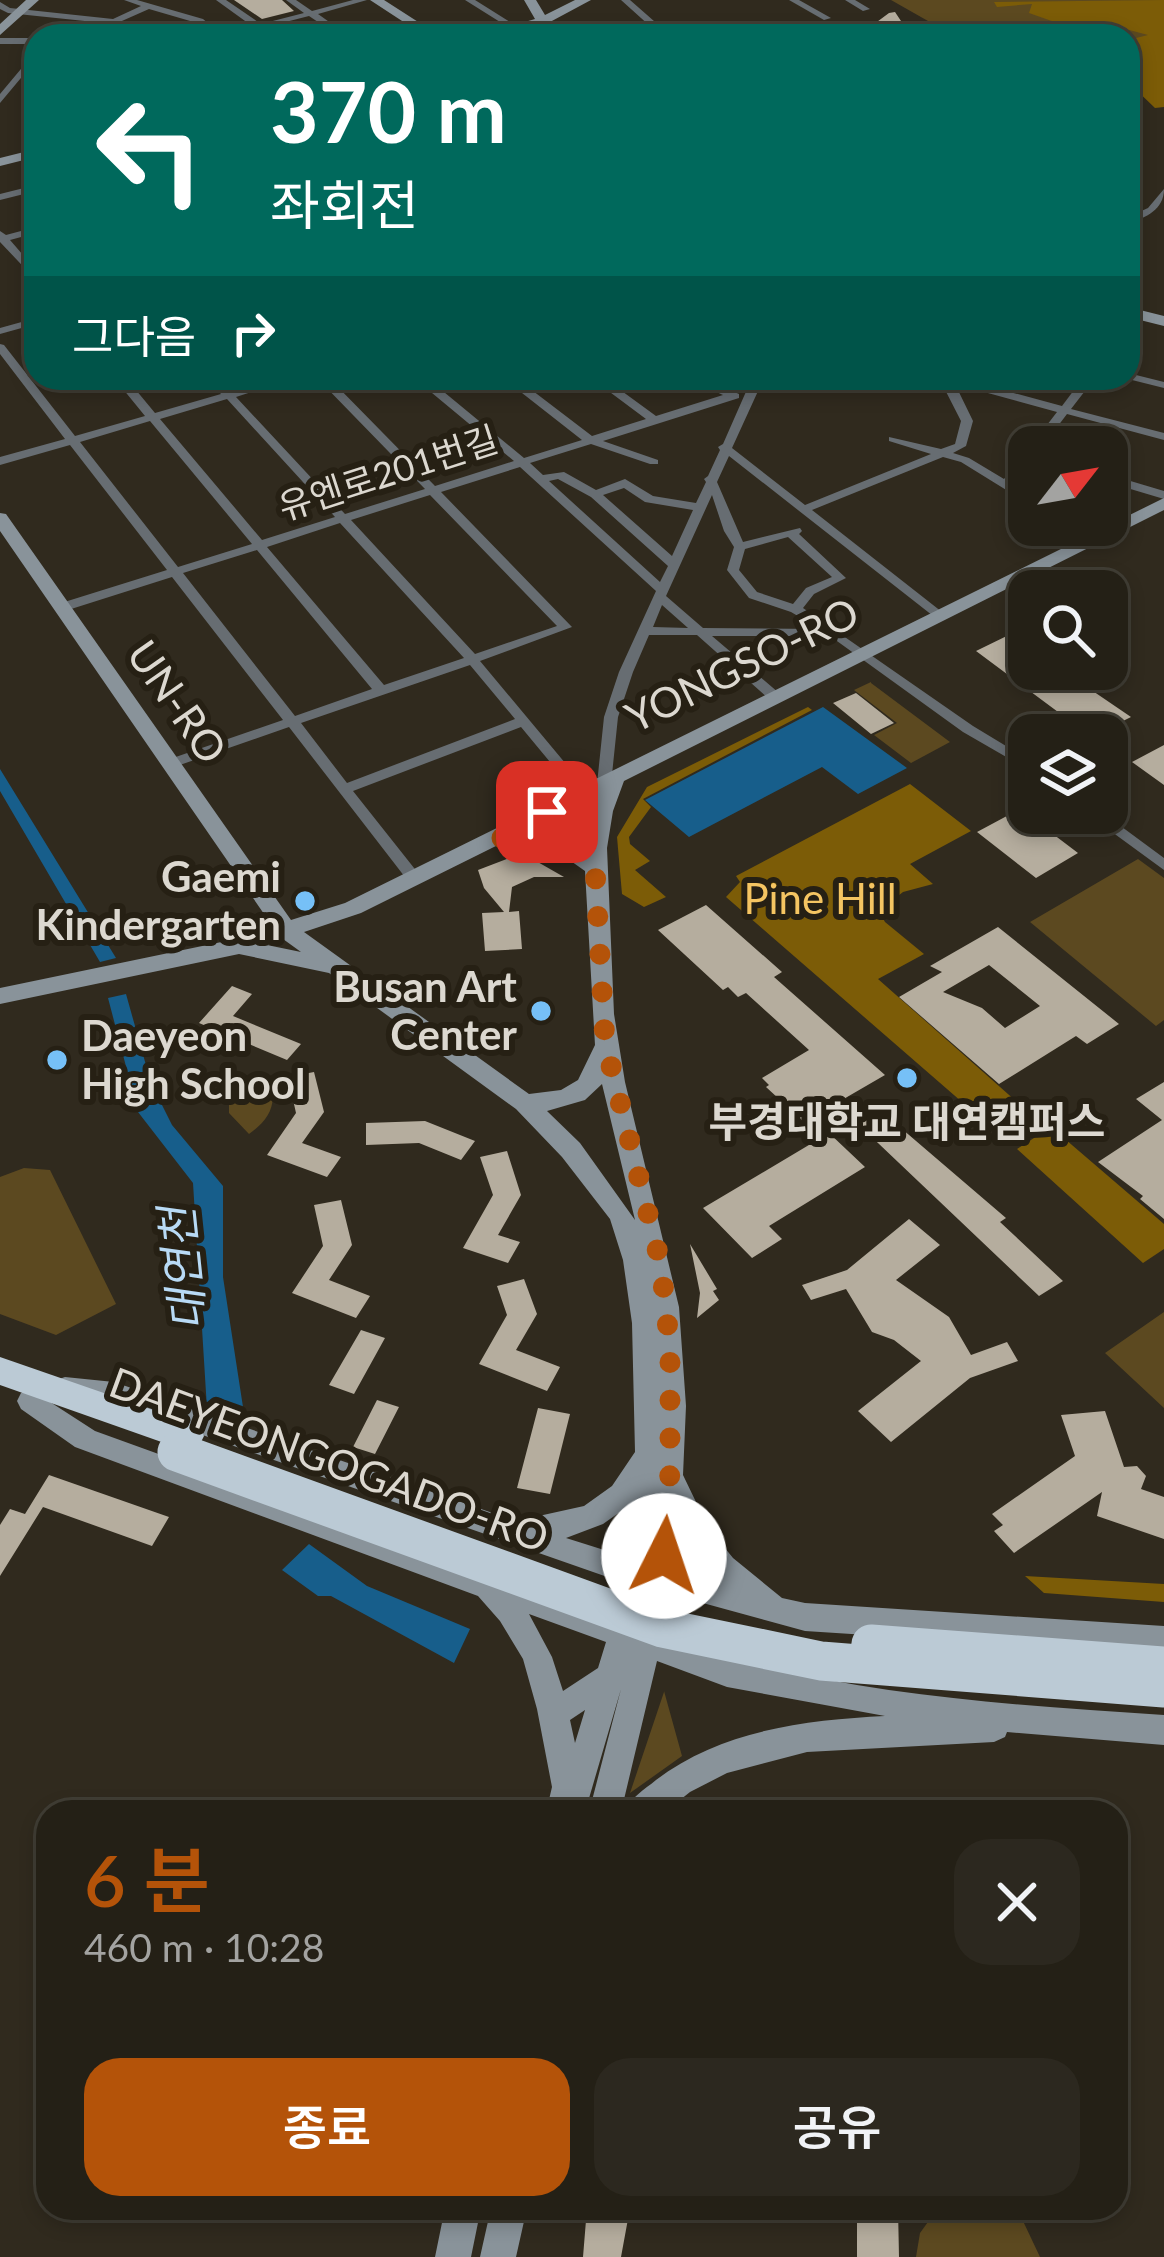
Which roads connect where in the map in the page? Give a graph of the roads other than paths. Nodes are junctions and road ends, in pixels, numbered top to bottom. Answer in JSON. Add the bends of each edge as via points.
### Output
{"nodes":[{"id":1,"x":33,"y":0,"type":"edge"},
{"id":2,"x":128,"y":0,"type":"edge"},
{"id":3,"x":220,"y":0,"type":"edge"},
{"id":4,"x":290,"y":0,"type":"edge"},
{"id":5,"x":364,"y":0,"type":"edge"},
{"id":6,"x":376,"y":0,"type":"edge"},
{"id":7,"x":530,"y":0,"type":"edge"},
{"id":8,"x":585,"y":0,"type":"edge"},
{"id":9,"x":625,"y":0,"type":"edge"},
{"id":10,"x":793,"y":0,"type":"edge"},
{"id":11,"x":849,"y":0,"type":"edge"},
{"id":12,"x":470,"y":1,"type":"edge"},
{"id":13,"x":153,"y":3,"type":"edge"},
{"id":14,"x":0,"y":5,"type":"edge"},
{"id":15,"x":866,"y":9,"type":"dead end"},
{"id":16,"x":21,"y":10,"type":"junction"},
{"id":17,"x":310,"y":13,"type":"junction"},
{"id":18,"x":827,"y":19,"type":"dead end"},
{"id":19,"x":544,"y":20,"type":"junction"},
{"id":20,"x":111,"y":21,"type":"junction"},
{"id":21,"x":105,"y":24,"type":"edge"},
{"id":22,"x":204,"y":24,"type":"edge"},
{"id":23,"x":256,"y":24,"type":"edge"},
{"id":24,"x":271,"y":24,"type":"edge"},
{"id":25,"x":327,"y":24,"type":"edge"},
{"id":26,"x":403,"y":24,"type":"edge"},
{"id":27,"x":415,"y":24,"type":"edge"},
{"id":28,"x":507,"y":24,"type":"edge"},
{"id":29,"x":529,"y":24,"type":"edge"},
{"id":30,"x":546,"y":24,"type":"edge"},
{"id":31,"x":653,"y":24,"type":"edge"},
{"id":32,"x":0,"y":31,"type":"edge"},
{"id":33,"x":24,"y":67,"type":"edge"},
{"id":34,"x":18,"y":74,"type":"junction"},
{"id":35,"x":24,"y":76,"type":"edge"},
{"id":36,"x":0,"y":100,"type":"edge"},
{"id":37,"x":1164,"y":192,"type":"edge"},
{"id":38,"x":1140,"y":215,"type":"edge"},
{"id":39,"x":1,"y":237,"type":"edge"},
{"id":40,"x":24,"y":263,"type":"edge"},
{"id":41,"x":0,"y":347,"type":"edge"},
{"id":42,"x":24,"y":378,"type":"edge"},
{"id":43,"x":34,"y":390,"type":"edge"},
{"id":44,"x":130,"y":390,"type":"edge"},
{"id":45,"x":224,"y":390,"type":"edge"},
{"id":46,"x":247,"y":390,"type":"edge"},
{"id":47,"x":335,"y":390,"type":"edge"},
{"id":48,"x":435,"y":390,"type":"edge"},
{"id":49,"x":525,"y":390,"type":"edge"},
{"id":50,"x":613,"y":390,"type":"edge"},
{"id":51,"x":722,"y":390,"type":"edge"},
{"id":52,"x":746,"y":390,"type":"edge"},
{"id":53,"x":952,"y":390,"type":"edge"},
{"id":54,"x":990,"y":390,"type":"edge"},
{"id":55,"x":1080,"y":390,"type":"edge"},
{"id":56,"x":229,"y":395,"type":"junction"},
{"id":57,"x":739,"y":397,"type":"junction"},
{"id":58,"x":1064,"y":410,"type":"junction"},
{"id":59,"x":153,"y":417,"type":"junction"},
{"id":60,"x":654,"y":420,"type":"junction"},
{"id":61,"x":1052,"y":426,"type":"edge"},
{"id":62,"x":1164,"y":437,"type":"edge"},
{"id":63,"x":893,"y":439,"type":"dead end"},
{"id":64,"x":73,"y":440,"type":"junction"},
{"id":65,"x":590,"y":440,"type":"junction"},
{"id":66,"x":724,"y":447,"type":"junction"},
{"id":67,"x":940,"y":454,"type":"junction"},
{"id":68,"x":0,"y":461,"type":"edge"},
{"id":69,"x":522,"y":462,"type":"junction"},
{"id":70,"x":653,"y":462,"type":"dead end"},
{"id":71,"x":541,"y":479,"type":"junction"},
{"id":72,"x":710,"y":479,"type":"junction"},
{"id":73,"x":1008,"y":482,"type":"edge"},
{"id":74,"x":1006,"y":485,"type":"joint"},
{"id":75,"x":1128,"y":489,"type":"edge"},
{"id":76,"x":433,"y":490,"type":"junction"},
{"id":77,"x":595,"y":494,"type":"junction"},
{"id":78,"x":1161,"y":506,"type":"edge"},
{"id":79,"x":698,"y":507,"type":"junction"},
{"id":80,"x":805,"y":509,"type":"junction"},
{"id":81,"x":0,"y":518,"type":"edge"},
{"id":82,"x":340,"y":520,"type":"junction"},
{"id":83,"x":820,"y":521,"type":"junction"},
{"id":84,"x":1128,"y":522,"type":"edge"},
{"id":85,"x":791,"y":532,"type":"junction"},
{"id":86,"x":260,"y":545,"type":"junction"},
{"id":87,"x":1077,"y":546,"type":"edge"},
{"id":88,"x":740,"y":547,"type":"junction"},
{"id":89,"x":673,"y":564,"type":"junction"},
{"id":90,"x":175,"y":572,"type":"junction"},
{"id":91,"x":660,"y":593,"type":"junction"},
{"id":92,"x":63,"y":607,"type":"junction"},
{"id":93,"x":796,"y":608,"type":"junction"},
{"id":94,"x":937,"y":616,"type":"junction"},
{"id":95,"x":644,"y":631,"type":"junction"},
{"id":96,"x":699,"y":631,"type":"junction"},
{"id":97,"x":828,"y":633,"type":"junction"},
{"id":98,"x":860,"y":654,"type":"junction"},
{"id":99,"x":471,"y":658,"type":"junction"},
{"id":100,"x":381,"y":691,"type":"junction"},
{"id":101,"x":774,"y":696,"type":"junction"},
{"id":102,"x":292,"y":722,"type":"junction"},
{"id":103,"x":520,"y":722,"type":"junction"},
{"id":104,"x":1008,"y":752,"type":"edge"},
{"id":105,"x":172,"y":763,"type":"junction"},
{"id":106,"x":602,"y":783,"type":"junction"},
{"id":107,"x":344,"y":789,"type":"junction"},
{"id":108,"x":1122,"y":834,"type":"edge"},
{"id":109,"x":490,"y":840,"type":"junction"},
{"id":110,"x":1164,"y":865,"type":"edge"},
{"id":111,"x":595,"y":868,"type":"junction"},
{"id":112,"x":413,"y":877,"type":"junction"},
{"id":113,"x":353,"y":908,"type":"junction"},
{"id":114,"x":288,"y":932,"type":"junction"},
{"id":115,"x":238,"y":946,"type":"junction"},
{"id":116,"x":334,"y":968,"type":"junction"},
{"id":117,"x":0,"y":996,"type":"edge"},
{"id":118,"x":605,"y":1042,"type":"junction"},
{"id":119,"x":524,"y":1103,"type":"junction"},
{"id":120,"x":0,"y":1372,"type":"edge"},
{"id":121,"x":23,"y":1392,"type":"edge"},
{"id":122,"x":182,"y":1444,"type":"junction"},
{"id":123,"x":660,"y":1462,"type":"junction"},
{"id":124,"x":508,"y":1532,"type":"junction"},
{"id":125,"x":646,"y":1576,"type":"junction"},
{"id":126,"x":480,"y":1585,"type":"junction"},
{"id":127,"x":805,"y":1617,"type":"junction"},
{"id":128,"x":637,"y":1632,"type":"junction"},
{"id":129,"x":1164,"y":1640,"type":"edge"},
{"id":130,"x":1164,"y":1666,"type":"edge"},
{"id":131,"x":613,"y":1675,"type":"junction"},
{"id":132,"x":1164,"y":1688,"type":"edge"},
{"id":133,"x":554,"y":1714,"type":"junction"},
{"id":134,"x":1046,"y":1723,"type":"junction"},
{"id":135,"x":1164,"y":1730,"type":"edge"},
{"id":136,"x":566,"y":1800,"type":"edge"},
{"id":137,"x":570,"y":1800,"type":"edge"},
{"id":138,"x":607,"y":1800,"type":"edge"},
{"id":139,"x":655,"y":1800,"type":"edge"},
{"id":140,"x":461,"y":2220,"type":"edge"},
{"id":141,"x":506,"y":2220,"type":"edge"},
{"id":142,"x":453,"y":2257,"type":"edge"},
{"id":143,"x":498,"y":2257,"type":"edge"}],
"edges":[{"from":1,"to":16,"type":"main road"},
{"from":2,"to":13,"type":"street"},
{"from":3,"to":23,"type":"street"},
{"from":4,"to":17,"type":"street"},
{"from":5,"to":17,"type":"street"},
{"from":5,"to":26,"type":"main road"},
{"from":6,"to":27,"type":"main road"},
{"from":7,"to":19,"type":"main road"},
{"from":8,"to":19,"type":"main road"},
{"from":9,"to":31,"type":"street"},
{"from":10,"to":18,"type":"street"},
{"from":11,"to":15,"type":"street"},
{"from":12,"to":28,"type":"street"},
{"from":13,"to":20,"type":"street"},
{"from":13,"to":22,"type":"street"},
{"from":14,"to":16,"type":"street"},
{"from":16,"to":20,"type":"street"},
{"from":16,"to":32,"type":"main road"},
{"from":17,"to":24,"type":"street"},
{"from":17,"to":25,"type":"street"},
{"from":19,"to":29,"type":"main road"},
{"from":19,"to":30,"type":"main road"},
{"from":20,"to":21,"type":"street"},
{"from":33,"to":34,"type":"street"},
{"from":34,"to":35,"type":"street"},
{"from":34,"to":36,"type":"street"},
{"from":37,"to":38,"type":"street"},
{"from":39,"to":40,"type":"street"},
{"from":41,"to":42,"type":"street"},
{"from":43,"to":64,"type":"street"},
{"from":44,"to":59,"type":"street"},
{"from":45,"to":56,"type":"street"},
{"from":46,"to":56,"type":"street"},
{"from":47,"to":76,"type":"street"},
{"from":48,"to":69,"type":"street"},
{"from":49,"to":65,"type":"street"},
{"from":50,"to":60,"type":"street"},
{"from":51,"to":57,"type":"street"},
{"from":52,"to":57,"type":"street"},
{"from":53,"to":67,"type":"street","via":[[967,422],[959,446]]},
{"from":54,"to":58,"type":"street"},
{"from":55,"to":58,"type":"street"},
{"from":56,"to":59,"type":"street"},
{"from":56,"to":82,"type":"street"},
{"from":57,"to":60,"type":"street","name":"유엔로201번길"},
{"from":57,"to":66,"type":"street"},
{"from":58,"to":61,"type":"street"},
{"from":58,"to":62,"type":"street"},
{"from":59,"to":64,"type":"street"},
{"from":59,"to":86,"type":"street"},
{"from":60,"to":65,"type":"street","name":"유엔로201번길"},
{"from":63,"to":67,"type":"street"},
{"from":64,"to":68,"type":"street"},
{"from":64,"to":90,"type":"street"},
{"from":65,"to":69,"type":"street","name":"유엔로201번길"},
{"from":65,"to":70,"type":"street"},
{"from":66,"to":72,"type":"street"},
{"from":66,"to":80,"type":"street"},
{"from":67,"to":74,"type":"street"},
{"from":67,"to":80,"type":"street"},
{"from":69,"to":71,"type":"street"},
{"from":69,"to":76,"type":"street","name":"유엔로201번길"},
{"from":71,"to":77,"type":"street","via":[[560,475]]},
{"from":71,"to":91,"type":"street"},
{"from":72,"to":79,"type":"street"},
{"from":72,"to":88,"type":"street","via":[[724,501],[726,531]]},
{"from":73,"to":74,"type":"street"},
{"from":75,"to":78,"type":"street"},
{"from":76,"to":82,"type":"street","name":"유엔로201번길"},
{"from":76,"to":99,"type":"street","via":[[566,627]]},
{"from":77,"to":79,"type":"street","via":[[625,483],[649,499]]},
{"from":77,"to":89,"type":"street"},
{"from":78,"to":84,"type":"main road","name":"YONGSO-RO"},
{"from":79,"to":89,"type":"street"},
{"from":80,"to":83,"type":"street"},
{"from":81,"to":92,"type":"main road","name":"UN-RO"},
{"from":82,"to":86,"type":"street","name":"유엔로201번길"},
{"from":82,"to":99,"type":"street"},
{"from":83,"to":85,"type":"street"},
{"from":83,"to":94,"type":"street"},
{"from":85,"to":88,"type":"street"},
{"from":85,"to":93,"type":"street","via":[[840,578],[810,590]]},
{"from":86,"to":90,"type":"street","name":"유엔로201번길"},
{"from":86,"to":100,"type":"street"},
{"from":87,"to":94,"type":"main road","name":"YONGSO-RO"},
{"from":88,"to":93,"type":"street","via":[[733,570],[753,595]]},
{"from":89,"to":91,"type":"street"},
{"from":90,"to":92,"type":"street","name":"유엔로201번길"},
{"from":90,"to":102,"type":"street"},
{"from":91,"to":95,"type":"street"},
{"from":91,"to":96,"type":"street"},
{"from":92,"to":105,"type":"main road","name":"UN-RO"},
{"from":93,"to":97,"type":"street"},
{"from":94,"to":98,"type":"main road","name":"YONGSO-RO"},
{"from":95,"to":96,"type":"street"},
{"from":95,"to":106,"type":"street","via":[[611,717]]},
{"from":96,"to":97,"type":"street"},
{"from":96,"to":101,"type":"street"},
{"from":97,"to":98,"type":"street"},
{"from":98,"to":101,"type":"main road","name":"YONGSO-RO"},
{"from":98,"to":104,"type":"street"},
{"from":99,"to":100,"type":"street"},
{"from":99,"to":103,"type":"street"},
{"from":100,"to":102,"type":"street"},
{"from":101,"to":106,"type":"main road","name":"YONGSO-RO"},
{"from":102,"to":105,"type":"street"},
{"from":102,"to":107,"type":"street"},
{"from":103,"to":106,"type":"street"},
{"from":103,"to":107,"type":"street"},
{"from":105,"to":114,"type":"main road","name":"UN-RO"},
{"from":106,"to":109,"type":"main road"},
{"from":106,"to":111,"type":"main road","name":"YONGSO-RO"},
{"from":107,"to":112,"type":"street"},
{"from":108,"to":110,"type":"street"},
{"from":109,"to":111,"type":"main road","via":[[542,836],[581,852]]},
{"from":109,"to":112,"type":"main road"},
{"from":111,"to":118,"type":"main road","name":"YONGSO-RO"},
{"from":112,"to":113,"type":"main road"},
{"from":113,"to":114,"type":"main road"},
{"from":113,"to":116,"type":"main road","via":[[329,935]]},
{"from":114,"to":115,"type":"main road"},
{"from":114,"to":116,"type":"main road","name":"UN-RO"},
{"from":115,"to":116,"type":"main road"},
{"from":115,"to":117,"type":"main road"},
{"from":116,"to":119,"type":"main road"},
{"from":118,"to":119,"type":"main road","via":[[588,1090],[560,1103]]},
{"from":118,"to":123,"type":"main road","name":"YONGSO-RO","via":[[661,1265],[670,1348]]},
{"from":119,"to":123,"type":"main road","name":"YONGSO-RO","via":[[621,1215],[636,1260]]},
{"from":120,"to":121,"type":"highway","name":"DAEYEONGOGADO-RO"},
{"from":121,"to":122,"type":"highway","name":"DAEYEONGOGADO-RO"},
{"from":121,"to":124,"type":"main road","via":[[114,1393]]},
{"from":121,"to":126,"type":"main road","via":[[85,1439]]},
{"from":122,"to":130,"type":"highway","name":"DAEYEONGOGADO-RO","bridge":true,"via":[[669,1610],[821,1640]]},
{"from":122,"to":132,"type":"highway","name":"DAEYEONGOGADO-RO","bridge":true,"via":[[662,1628],[821,1661]]},
{"from":123,"to":124,"type":"main road","via":[[605,1508],[545,1531]]},
{"from":123,"to":125,"type":"main road","name":"YONGSO-RO"},
{"from":123,"to":127,"type":"main road","via":[[716,1559],[763,1599]]},
{"from":124,"to":125,"type":"main road"},
{"from":125,"to":127,"type":"main road"},
{"from":125,"to":128,"type":"main road","name":"YONGSO-RO"},
{"from":126,"to":128,"type":"main road"},
{"from":126,"to":133,"type":"main road","via":[[508,1606],[523,1632]]},
{"from":127,"to":129,"type":"main road"},
{"from":128,"to":131,"type":"main road"},
{"from":128,"to":134,"type":"main road","via":[[727,1673]]},
{"from":128,"to":138,"type":"main road"},
{"from":131,"to":133,"type":"main road"},
{"from":131,"to":137,"type":"main road"},
{"from":133,"to":136,"type":"main road"},
{"from":134,"to":135,"type":"main road"},
{"from":134,"to":139,"type":"main road","via":[[796,1737],[695,1769]]},
{"from":140,"to":142,"type":"main road"},
{"from":141,"to":143,"type":"main road"}]}
